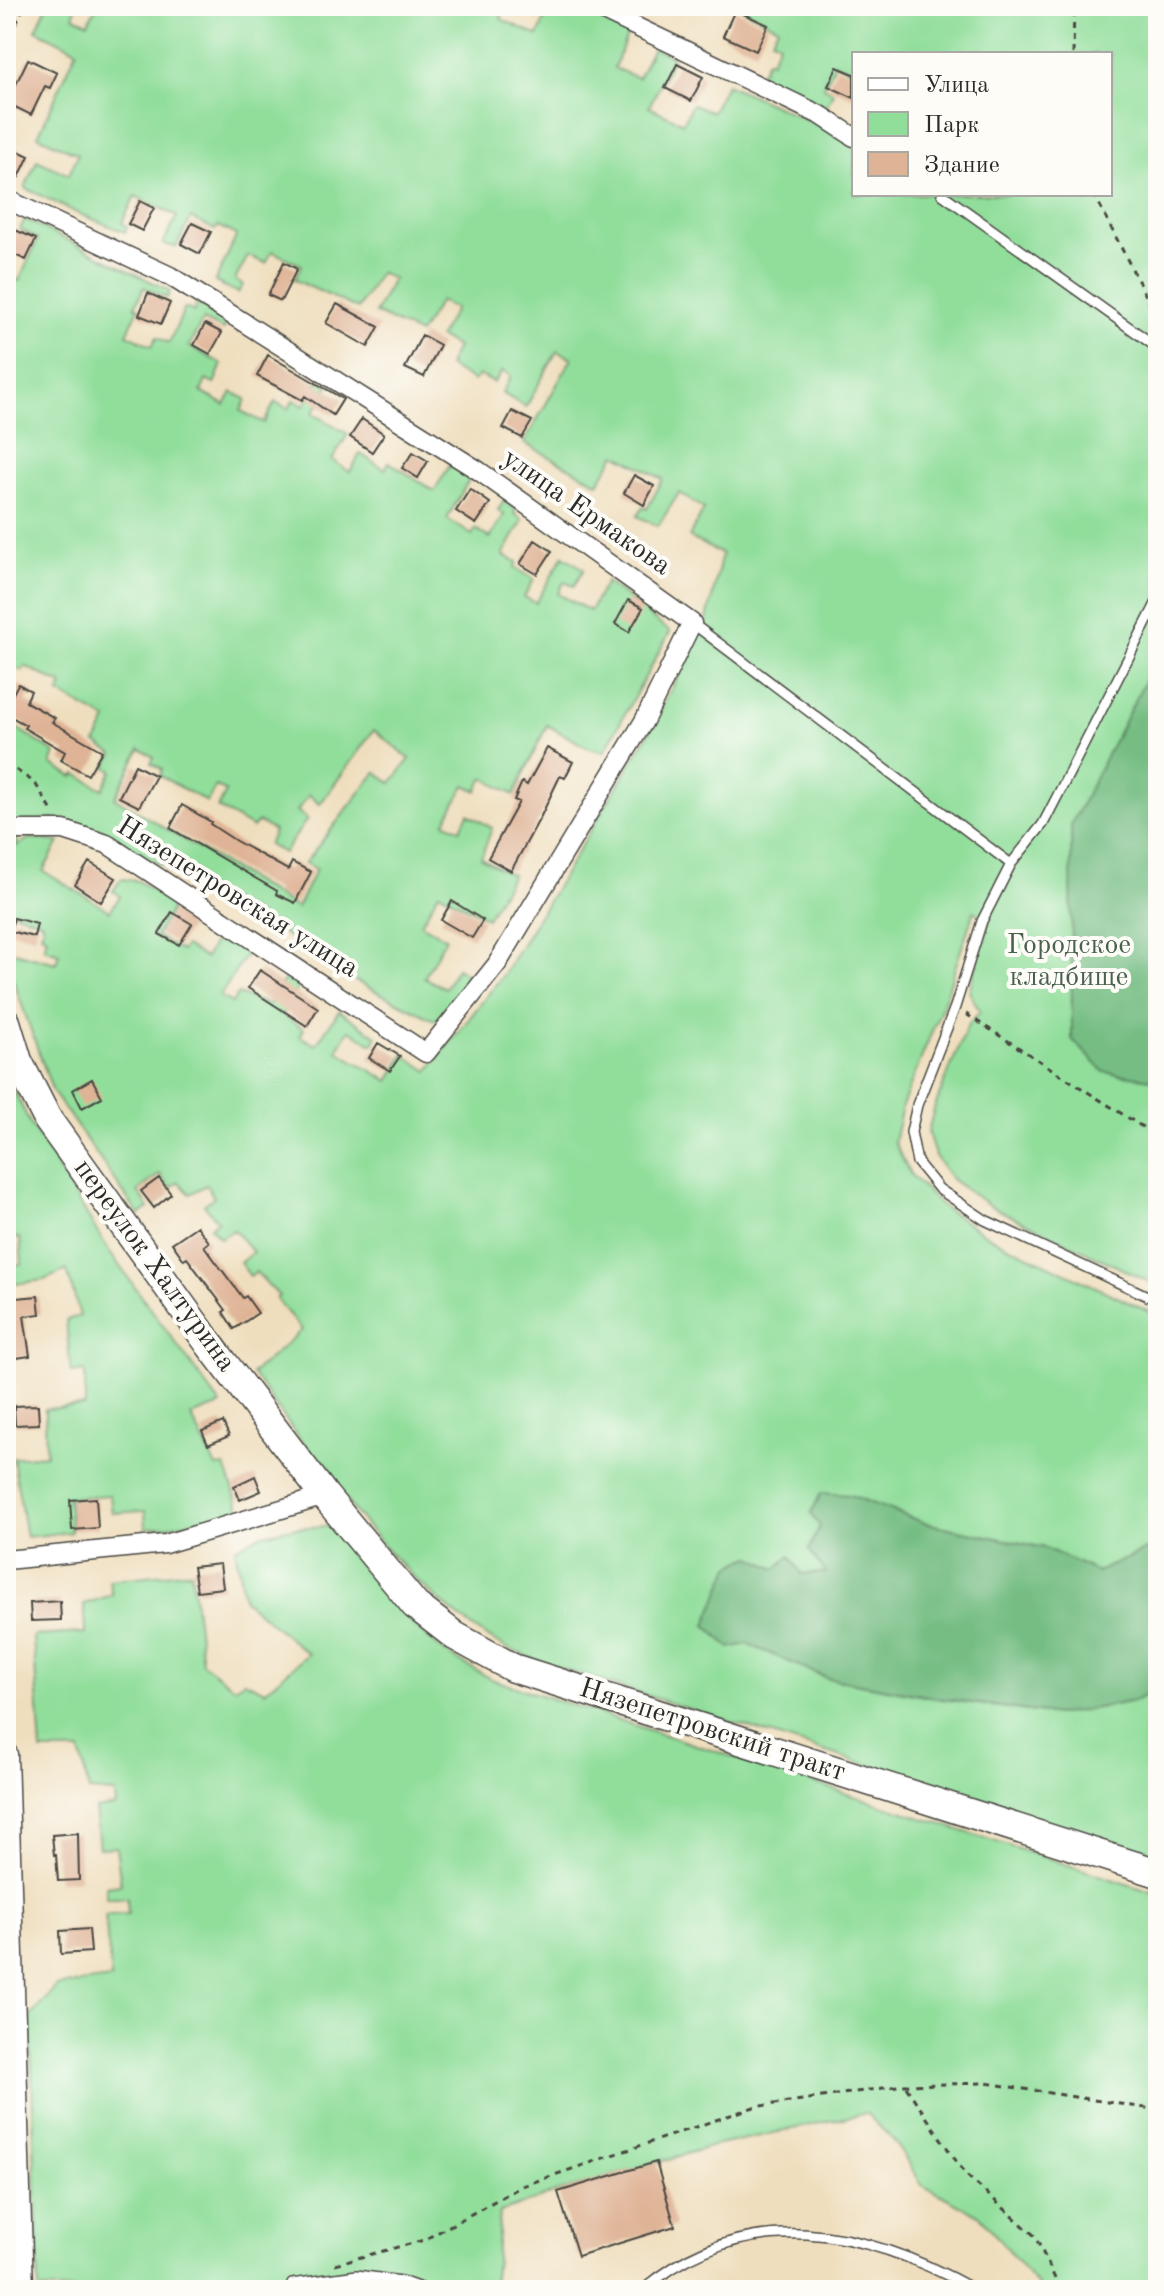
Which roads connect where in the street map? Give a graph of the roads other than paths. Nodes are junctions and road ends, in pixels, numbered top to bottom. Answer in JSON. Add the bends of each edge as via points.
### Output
{"nodes":[{"id":1,"x":593,"y":6,"type":"edge"},
{"id":2,"x":852,"y":136,"type":"edge"},
{"id":3,"x":945,"y":196,"type":"edge"},
{"id":4,"x":6,"y":199,"type":"edge"},
{"id":5,"x":1158,"y":348,"type":"edge"},
{"id":6,"x":1158,"y":600,"type":"edge"},
{"id":7,"x":692,"y":623,"type":"junction"},
{"id":8,"x":6,"y":830,"type":"edge"},
{"id":9,"x":1011,"y":864,"type":"junction"},
{"id":10,"x":6,"y":1026,"type":"edge"},
{"id":11,"x":1158,"y":1301,"type":"edge"},
{"id":12,"x":325,"y":1496,"type":"junction"},
{"id":13,"x":6,"y":1560,"type":"edge"},
{"id":14,"x":6,"y":1754,"type":"edge"},
{"id":15,"x":1158,"y":1873,"type":"edge"},
{"id":16,"x":292,"y":2284,"type":"dead end"},
{"id":17,"x":22,"y":2290,"type":"edge"},
{"id":18,"x":426,"y":2290,"type":"edge"},
{"id":19,"x":643,"y":2290,"type":"edge"},
{"id":20,"x":975,"y":2290,"type":"edge"}],
"edges":[{"from":1,"to":2,"type":"street","via":[[822,116]]},
{"from":3,"to":5,"type":"lane"},
{"from":4,"to":7,"type":"street","name":"улица Ермакова","via":[[170,276],[479,471]]},
{"from":6,"to":9,"type":"lane","via":[[1043,824]]},
{"from":7,"to":8,"type":"street","name":"Нязепетровская улица","via":[[644,721],[497,964],[426,1053],[107,844],[64,830]]},
{"from":7,"to":9,"type":"lane"},
{"from":9,"to":11,"type":"lane","via":[[982,921],[917,1105],[911,1132],[917,1162],[939,1189],[985,1220]]},
{"from":10,"to":12,"type":"main road","name":"переулок Халтурина","via":[[48,1120]]},
{"from":12,"to":13,"type":"street","via":[[165,1544]]},
{"from":12,"to":15,"type":"main road","name":"Нязепетровский тракт","via":[[415,1605],[455,1636],[513,1668]]},
{"from":14,"to":17,"type":"street"},
{"from":16,"to":18,"type":"lane","via":[[357,2275]]},
{"from":19,"to":20,"type":"lane","via":[[704,2250],[764,2234],[828,2235],[869,2244],[939,2270]]}]}
